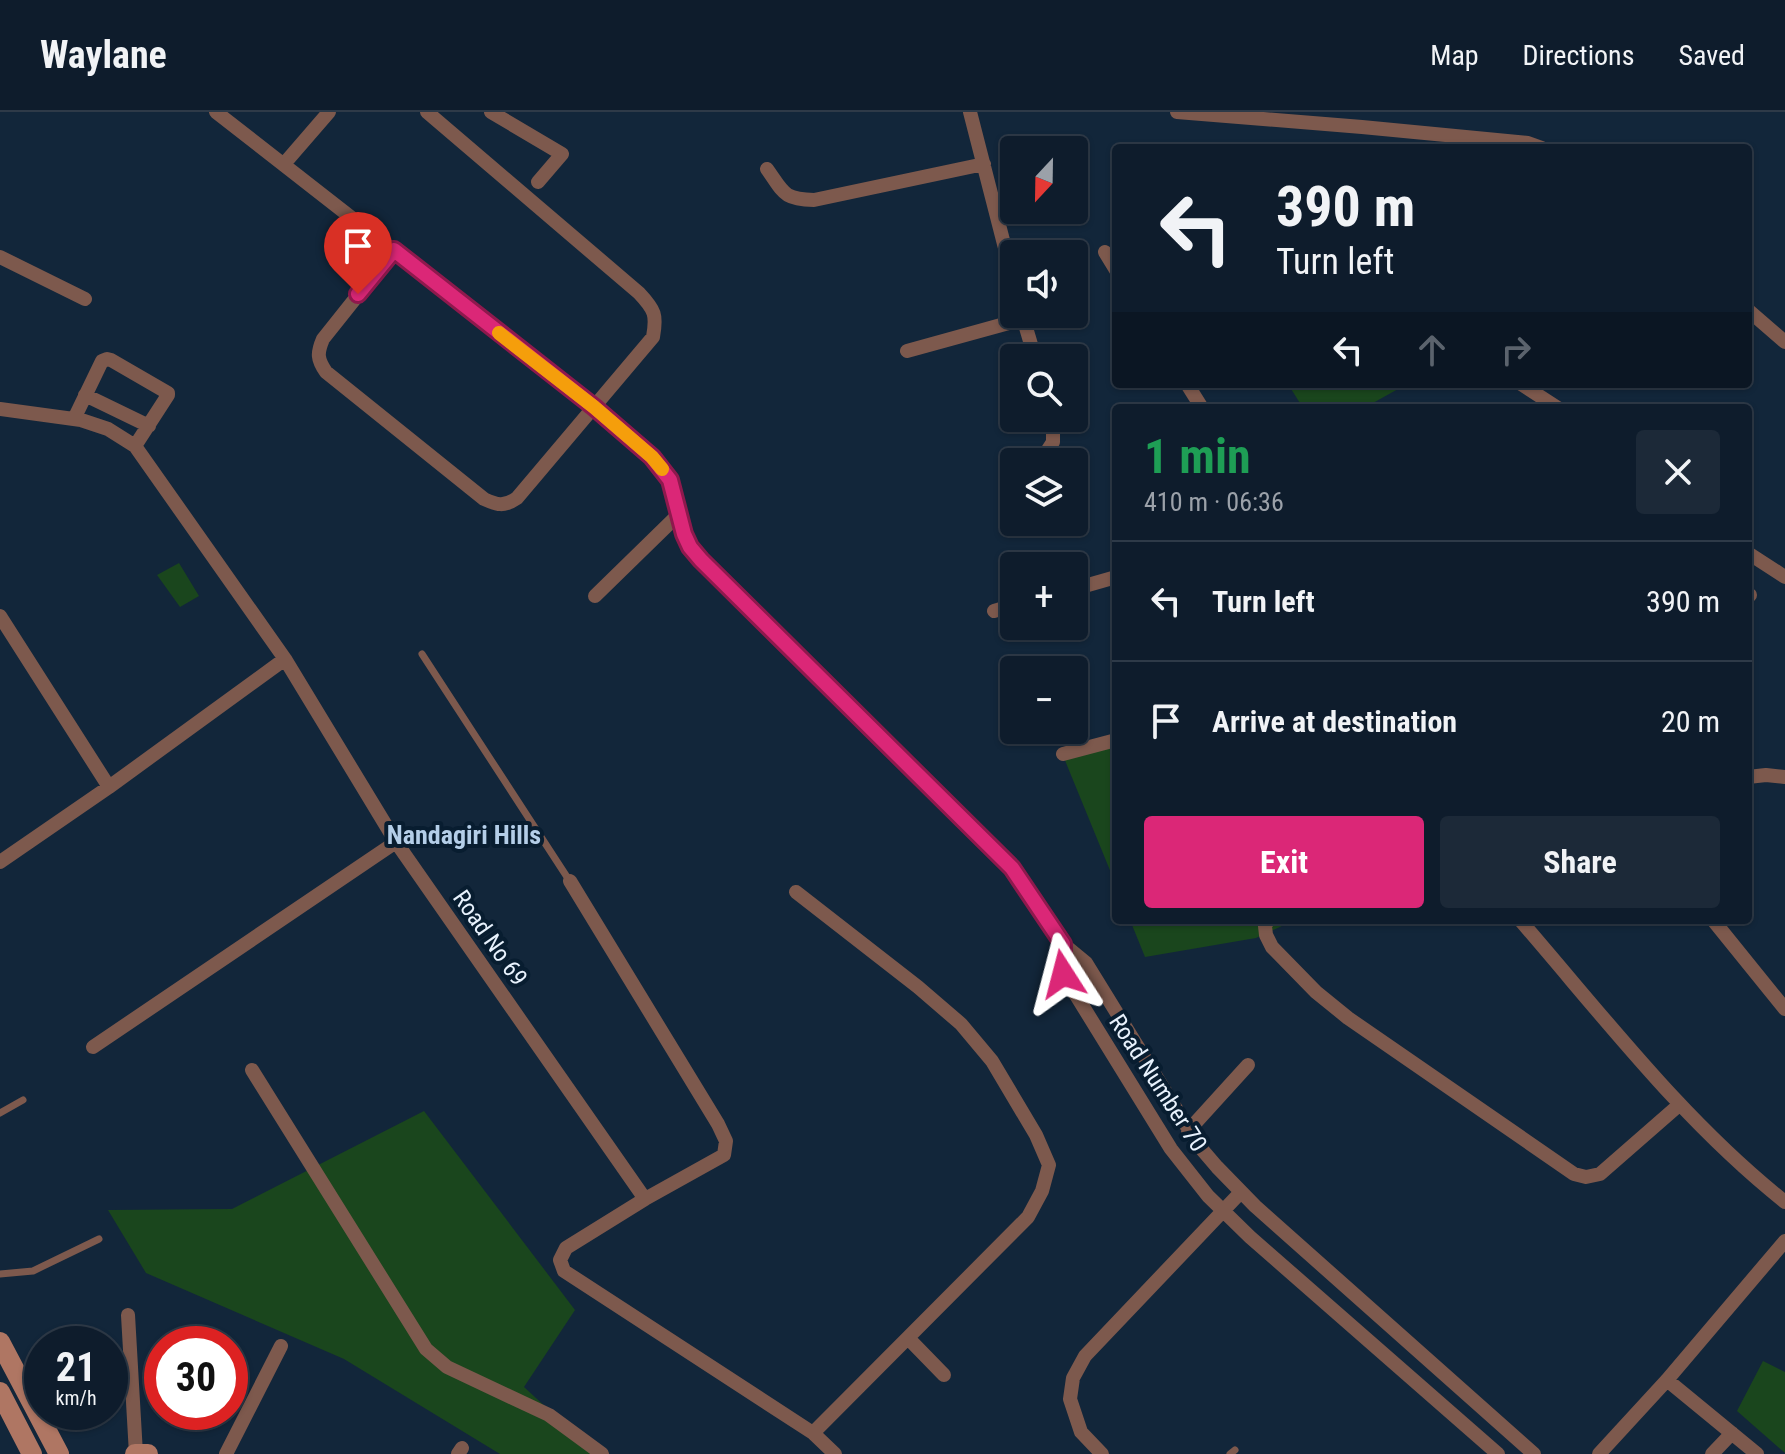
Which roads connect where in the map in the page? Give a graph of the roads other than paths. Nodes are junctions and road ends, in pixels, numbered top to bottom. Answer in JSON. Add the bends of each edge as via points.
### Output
{"nodes":[{"id":1,"x":216,"y":112,"type":"edge"},
{"id":2,"x":329,"y":112,"type":"edge"},
{"id":3,"x":427,"y":112,"type":"edge"},
{"id":4,"x":491,"y":112,"type":"edge"},
{"id":5,"x":970,"y":112,"type":"edge"},
{"id":6,"x":1177,"y":112,"type":"edge"},
{"id":7,"x":1362,"y":119,"type":"edge"},
{"id":8,"x":1531,"y":144,"type":"edge"},
{"id":9,"x":284,"y":164,"type":"junction"},
{"id":10,"x":984,"y":164,"type":"junction"},
{"id":11,"x":767,"y":169,"type":"dead end"},
{"id":12,"x":538,"y":182,"type":"dead end"},
{"id":13,"x":1003,"y":240,"type":"edge"},
{"id":14,"x":394,"y":250,"type":"junction"},
{"id":15,"x":0,"y":257,"type":"edge"},
{"id":16,"x":85,"y":299,"type":"dead end"},
{"id":17,"x":1752,"y":313,"type":"edge"},
{"id":18,"x":1000,"y":323,"type":"edge"},
{"id":19,"x":1785,"y":342,"type":"edge"},
{"id":20,"x":907,"y":351,"type":"dead end"},
{"id":21,"x":1527,"y":388,"type":"edge"},
{"id":22,"x":85,"y":395,"type":"junction"},
{"id":23,"x":1552,"y":404,"type":"edge"},
{"id":24,"x":594,"y":407,"type":"junction"},
{"id":25,"x":0,"y":409,"type":"edge"},
{"id":26,"x":74,"y":419,"type":"junction"},
{"id":27,"x":149,"y":426,"type":"junction"},
{"id":28,"x":135,"y":446,"type":"junction"},
{"id":29,"x":679,"y":514,"type":"junction"},
{"id":30,"x":1752,"y":556,"type":"edge"},
{"id":31,"x":1785,"y":577,"type":"edge"},
{"id":32,"x":1112,"y":578,"type":"edge"},
{"id":33,"x":1088,"y":585,"type":"edge"},
{"id":34,"x":595,"y":596,"type":"dead end"},
{"id":35,"x":1000,"y":609,"type":"edge"},
{"id":36,"x":994,"y":611,"type":"dead end"},
{"id":37,"x":0,"y":616,"type":"edge"},
{"id":38,"x":422,"y":654,"type":"dead end"},
{"id":39,"x":285,"y":659,"type":"junction"},
{"id":40,"x":1112,"y":741,"type":"edge"},
{"id":41,"x":1063,"y":754,"type":"dead end"},
{"id":42,"x":1752,"y":777,"type":"edge"},
{"id":43,"x":1785,"y":777,"type":"edge"},
{"id":44,"x":109,"y":787,"type":"junction"},
{"id":45,"x":396,"y":842,"type":"junction"},
{"id":46,"x":0,"y":862,"type":"edge"},
{"id":47,"x":570,"y":881,"type":"joint"},
{"id":48,"x":796,"y":892,"type":"dead end"},
{"id":49,"x":1266,"y":924,"type":"edge"},
{"id":50,"x":1523,"y":924,"type":"edge"},
{"id":51,"x":1716,"y":924,"type":"edge"},
{"id":52,"x":1063,"y":944,"type":"junction"},
{"id":53,"x":1785,"y":1009,"type":"edge"},
{"id":54,"x":93,"y":1047,"type":"dead end"},
{"id":55,"x":1248,"y":1065,"type":"dead end"},
{"id":56,"x":252,"y":1070,"type":"dead end"},
{"id":57,"x":23,"y":1100,"type":"dead end"},
{"id":58,"x":1679,"y":1105,"type":"junction"},
{"id":59,"x":0,"y":1113,"type":"edge"},
{"id":60,"x":1188,"y":1131,"type":"junction"},
{"id":61,"x":1241,"y":1192,"type":"junction"},
{"id":62,"x":645,"y":1199,"type":"junction"},
{"id":63,"x":1785,"y":1202,"type":"edge"},
{"id":64,"x":1223,"y":1211,"type":"junction"},
{"id":65,"x":99,"y":1239,"type":"dead end"},
{"id":66,"x":1785,"y":1241,"type":"edge"},
{"id":67,"x":0,"y":1274,"type":"edge"},
{"id":68,"x":128,"y":1315,"type":"dead end"},
{"id":69,"x":908,"y":1338,"type":"junction"},
{"id":70,"x":0,"y":1342,"type":"edge"},
{"id":71,"x":281,"y":1346,"type":"dead end"},
{"id":72,"x":944,"y":1375,"type":"dead end"},
{"id":73,"x":1667,"y":1380,"type":"junction"},
{"id":74,"x":0,"y":1392,"type":"edge"},
{"id":75,"x":813,"y":1433,"type":"junction"},
{"id":76,"x":1732,"y":1433,"type":"junction"},
{"id":77,"x":32,"y":1454,"type":"edge"},
{"id":78,"x":59,"y":1454,"type":"edge"},
{"id":79,"x":135,"y":1454,"type":"edge"},
{"id":80,"x":148,"y":1454,"type":"edge"},
{"id":81,"x":226,"y":1454,"type":"edge"},
{"id":82,"x":602,"y":1454,"type":"edge"},
{"id":83,"x":835,"y":1454,"type":"edge"},
{"id":84,"x":1102,"y":1454,"type":"edge"},
{"id":85,"x":1498,"y":1454,"type":"edge"},
{"id":86,"x":1534,"y":1454,"type":"edge"},
{"id":87,"x":1599,"y":1454,"type":"edge"},
{"id":88,"x":1712,"y":1454,"type":"edge"},
{"id":89,"x":1757,"y":1454,"type":"edge"}],
"edges":[{"from":1,"to":9,"type":"street","name":"Road Number 70"},
{"from":2,"to":9,"type":"street"},
{"from":3,"to":24,"type":"street","via":[[652,306],[653,337]]},
{"from":4,"to":12,"type":"street","via":[[562,154]]},
{"from":5,"to":10,"type":"street"},
{"from":6,"to":7,"type":"street"},
{"from":7,"to":8,"type":"street"},
{"from":9,"to":14,"type":"street","name":"Road Number 70"},
{"from":10,"to":11,"type":"street","via":[[814,200],[785,195]]},
{"from":10,"to":13,"type":"street"},
{"from":14,"to":24,"type":"street","name":"Road Number 70"},
{"from":14,"to":24,"type":"street","via":[[323,339],[318,360],[326,372],[484,499],[507,505],[517,498]]},
{"from":15,"to":16,"type":"street"},
{"from":17,"to":19,"type":"street"},
{"from":18,"to":20,"type":"street"},
{"from":21,"to":23,"type":"street"},
{"from":22,"to":26,"type":"street"},
{"from":22,"to":27,"type":"street"},
{"from":22,"to":27,"type":"street","via":[[102,361],[111,360],[168,393]]},
{"from":24,"to":29,"type":"street","name":"Road Number 70","via":[[652,457],[670,480]]},
{"from":25,"to":26,"type":"street","name":"Road No 69"},
{"from":26,"to":28,"type":"street","name":"Road No 69","via":[[108,429]]},
{"from":27,"to":28,"type":"street"},
{"from":28,"to":39,"type":"street","name":"Road No 69"},
{"from":29,"to":34,"type":"street"},
{"from":29,"to":52,"type":"street","name":"Road Number 70","via":[[690,547],[701,560],[1012,868]]},
{"from":30,"to":31,"type":"street"},
{"from":32,"to":33,"type":"street"},
{"from":35,"to":36,"type":"street"},
{"from":37,"to":44,"type":"street"},
{"from":38,"to":47,"type":"lane"},
{"from":39,"to":44,"type":"street"},
{"from":39,"to":45,"type":"street","name":"Road No 69"},
{"from":40,"to":41,"type":"street"},
{"from":42,"to":43,"type":"street"},
{"from":44,"to":46,"type":"street"},
{"from":45,"to":54,"type":"street"},
{"from":45,"to":62,"type":"street","name":"Road No 69"},
{"from":47,"to":62,"type":"street","via":[[726,1141],[724,1155]]},
{"from":48,"to":69,"type":"street","via":[[961,1024],[992,1061],[1049,1165],[1028,1217]]},
{"from":49,"to":58,"type":"street","via":[[1272,947],[1316,992],[1574,1174],[1600,1174]]},
{"from":50,"to":58,"type":"street"},
{"from":51,"to":53,"type":"street"},
{"from":52,"to":60,"type":"street","via":[[1086,963]]},
{"from":52,"to":64,"type":"street","name":"Road Number 70","via":[[1063,974],[1171,1149]]},
{"from":55,"to":60,"type":"street"},
{"from":56,"to":82,"type":"street","via":[[426,1349],[447,1367],[549,1415]]},
{"from":57,"to":59,"type":"lane"},
{"from":58,"to":63,"type":"street"},
{"from":60,"to":61,"type":"street"},
{"from":61,"to":64,"type":"street"},
{"from":61,"to":86,"type":"street"},
{"from":62,"to":75,"type":"street","via":[[566,1248],[560,1260],[564,1271]]},
{"from":64,"to":84,"type":"street","via":[[1085,1356],[1073,1378],[1070,1399],[1081,1432]]},
{"from":64,"to":85,"type":"street","name":"Road Number 70"},
{"from":65,"to":67,"type":"lane","via":[[33,1271]]},
{"from":66,"to":73,"type":"street"},
{"from":68,"to":79,"type":"street"},
{"from":69,"to":72,"type":"street"},
{"from":69,"to":75,"type":"street"},
{"from":70,"to":78,"type":"main road"},
{"from":71,"to":81,"type":"street"},
{"from":73,"to":76,"type":"street"},
{"from":73,"to":87,"type":"street"},
{"from":74,"to":77,"type":"main road"},
{"from":75,"to":83,"type":"street"},
{"from":76,"to":88,"type":"street"},
{"from":76,"to":89,"type":"street"},
{"from":79,"to":80,"type":"main road"}]}
